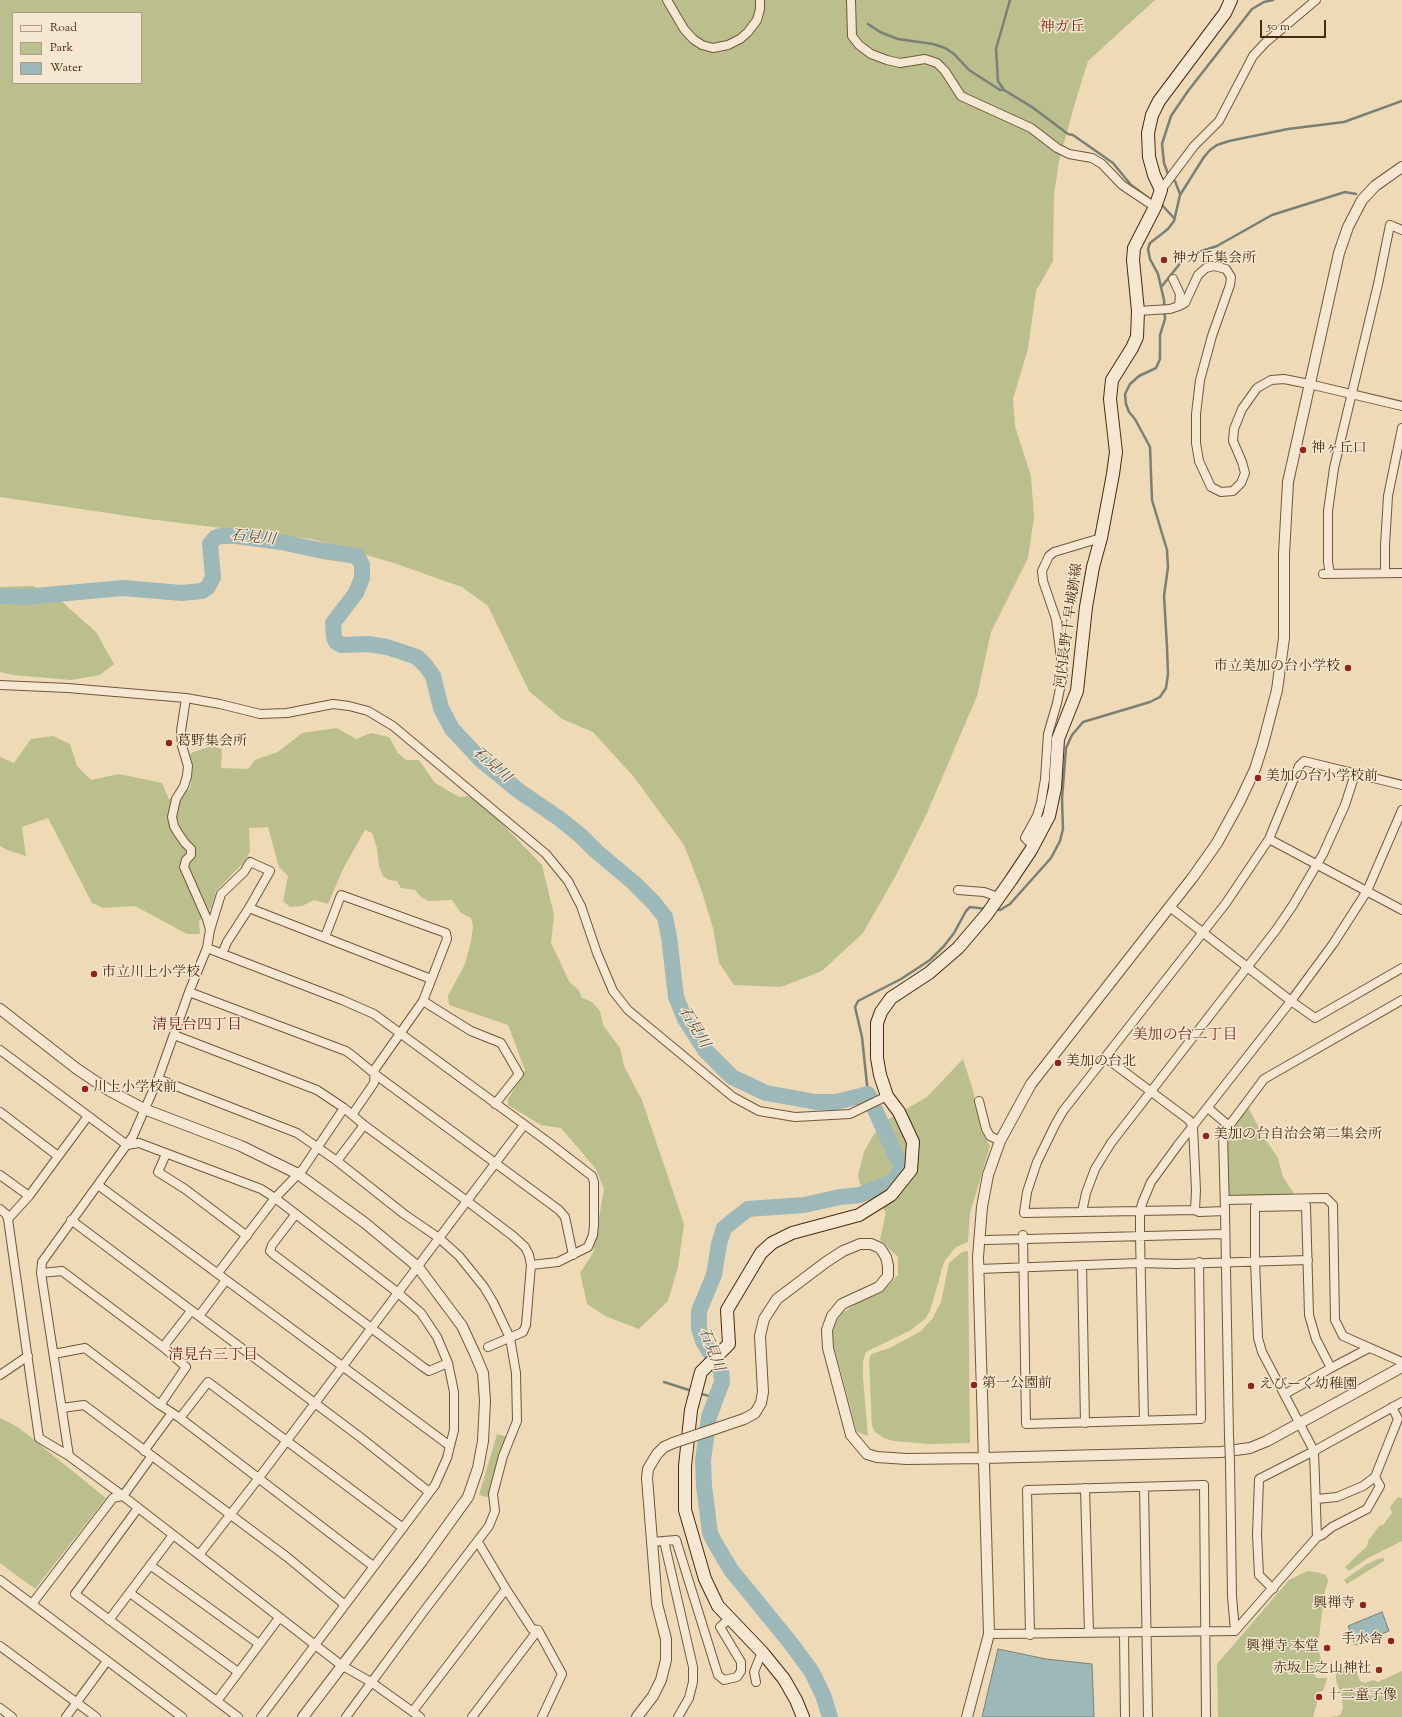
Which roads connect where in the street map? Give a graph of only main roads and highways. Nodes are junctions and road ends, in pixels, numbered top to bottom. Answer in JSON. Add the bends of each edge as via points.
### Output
{"nodes":[{"id":1,"x":1231,"y":0,"type":"edge"},
{"id":2,"x":803,"y":1717,"type":"edge"}],
"edges":[{"from":1,"to":2,"type":"main road","name":"河内長野千早城跡線","via":[[1225,13],[1152,115],[1148,133],[1149,157],[1161,190],[1134,248],[1133,260],[1141,311],[1137,337],[1112,380],[1110,399],[1116,452],[1086,607],[1077,691],[1058,739],[1055,788],[1049,816],[1031,850],[993,905],[958,948],[929,973],[891,998],[881,1012],[877,1023],[876,1058],[887,1096],[899,1112],[913,1142],[911,1170],[891,1195],[859,1215],[792,1233],[772,1243],[761,1253],[727,1310],[729,1344],[701,1372],[695,1393],[685,1466],[685,1510],[705,1579],[718,1606],[784,1679]]}]}
